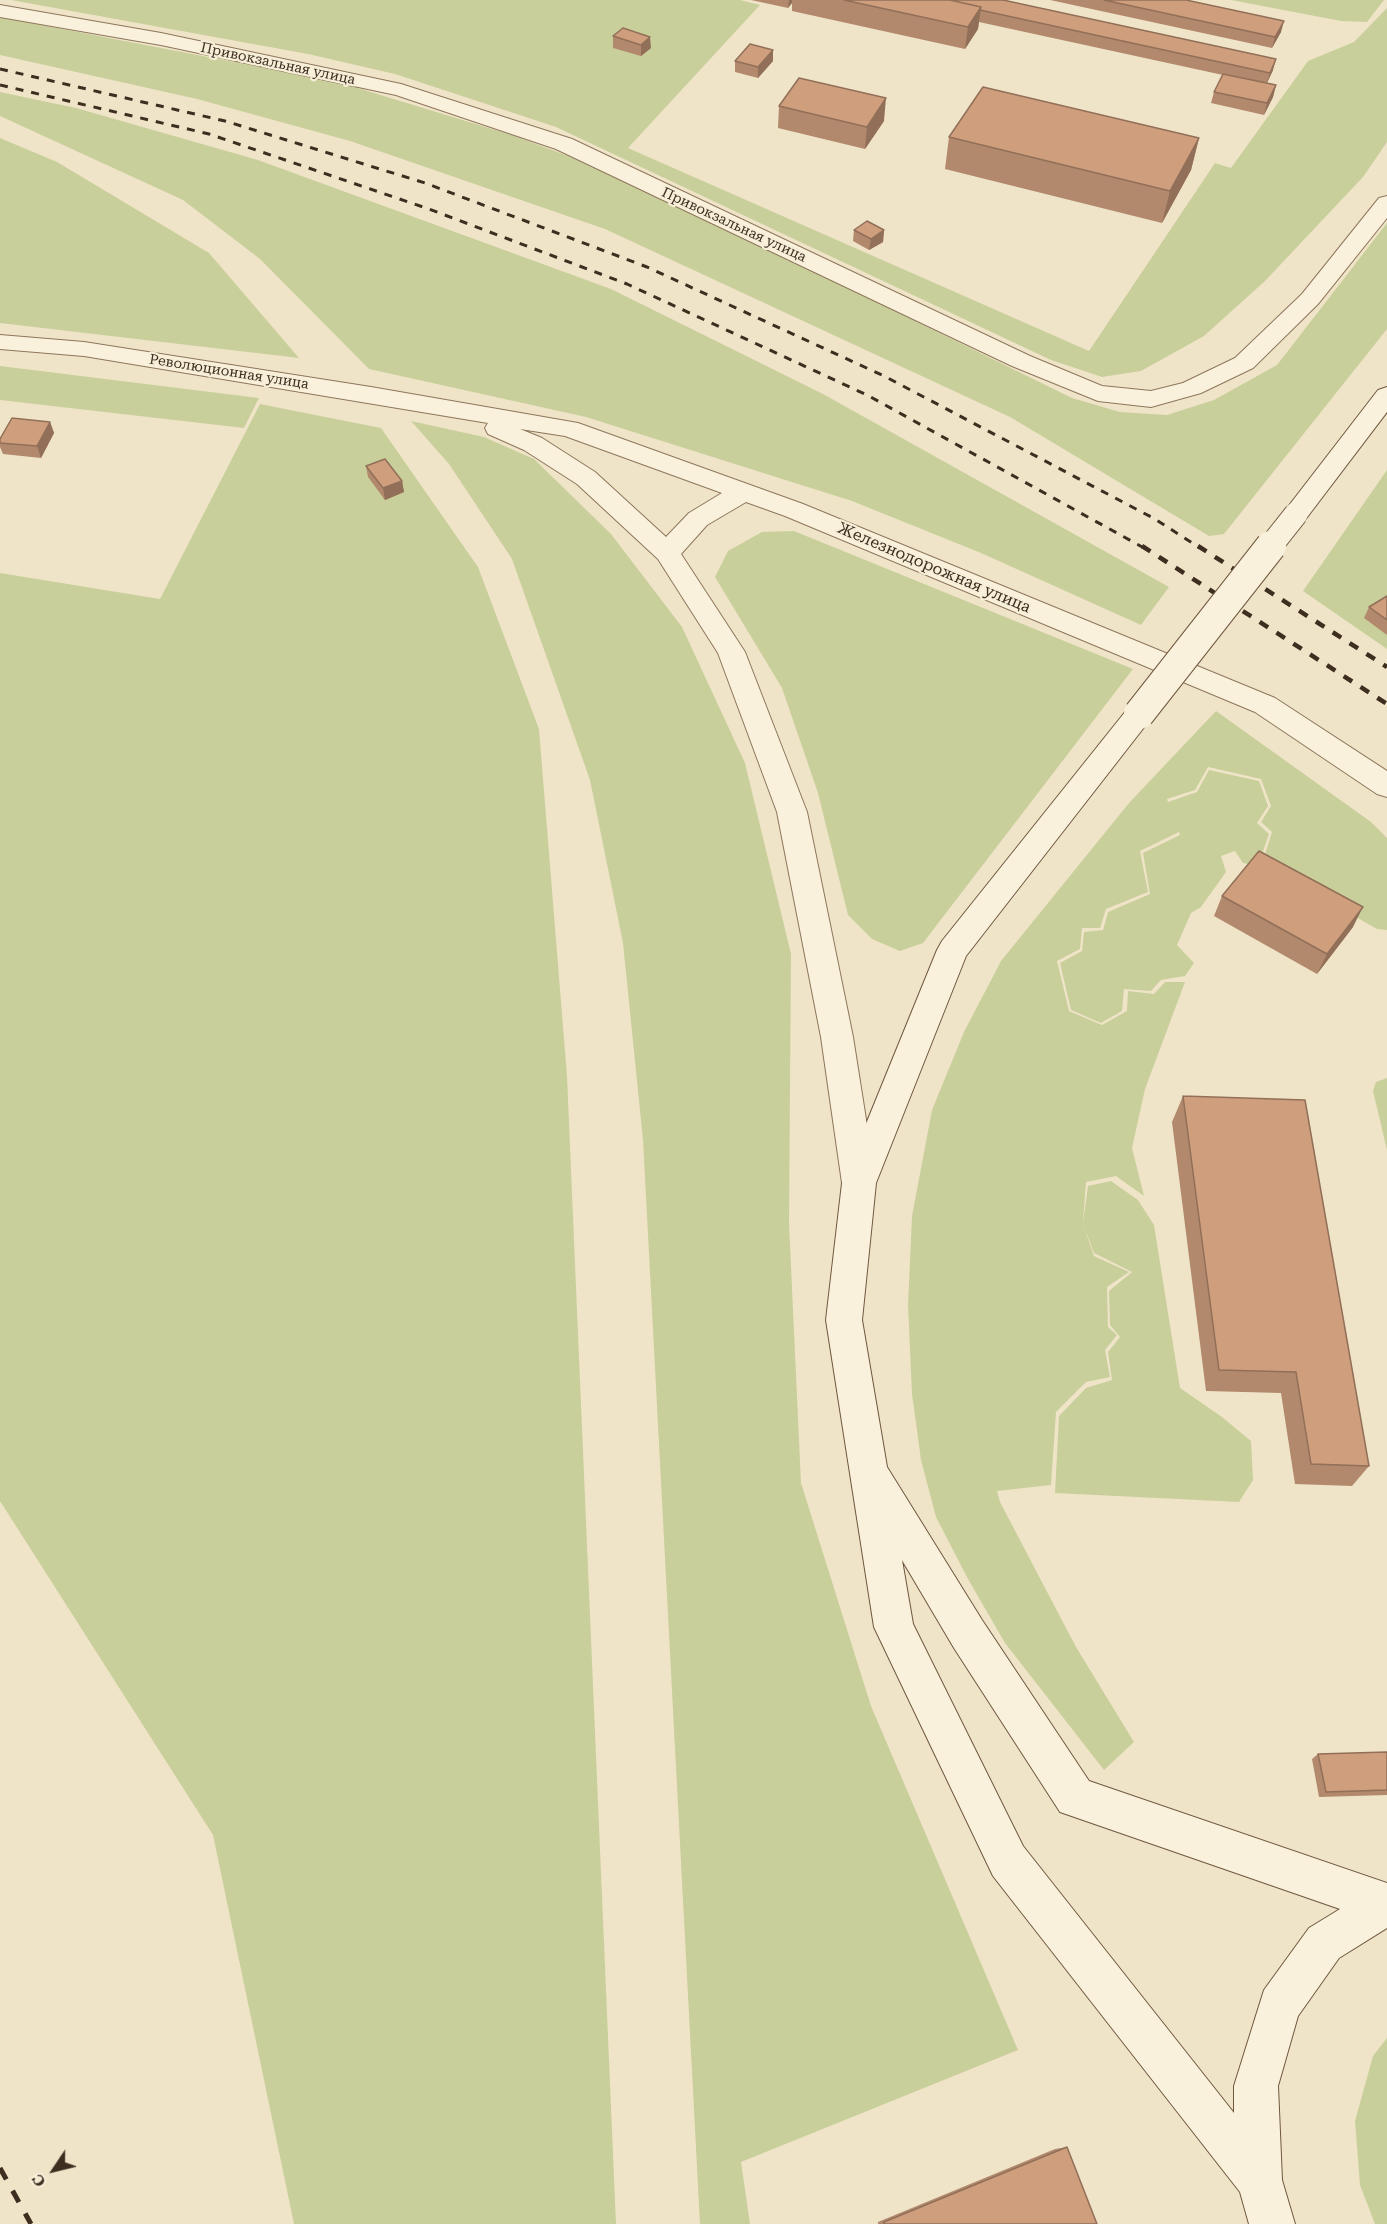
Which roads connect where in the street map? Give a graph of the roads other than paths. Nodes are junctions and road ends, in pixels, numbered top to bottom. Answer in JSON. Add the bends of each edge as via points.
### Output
{"nodes":[{"id":1,"x":0,"y":11,"type":"edge"},
{"id":2,"x":1387,"y":203,"type":"edge"},
{"id":3,"x":0,"y":342,"type":"edge"},
{"id":4,"x":1387,"y":395,"type":"edge"},
{"id":5,"x":457,"y":410,"type":"junction"},
{"id":6,"x":746,"y":491,"type":"junction"},
{"id":7,"x":667,"y":553,"type":"junction"},
{"id":8,"x":1387,"y":786,"type":"edge"},
{"id":9,"x":859,"y":1183,"type":"junction"},
{"id":10,"x":866,"y":1464,"type":"junction"},
{"id":11,"x":1387,"y":1904,"type":"edge"},
{"id":12,"x":1258,"y":2180,"type":"junction"},
{"id":13,"x":1272,"y":2224,"type":"edge"}],
"edges":[{"from":1,"to":2,"type":"street","name":"Привокзальная улица","via":[[161,39],[401,90],[564,144],[1021,361],[1098,393],[1151,399],[1192,388],[1244,363],[1310,299]]},
{"from":3,"to":5,"type":"street","name":"Революционная улица","via":[[84,350]]},
{"from":4,"to":9,"type":"street","bridge":true,"via":[[952,950]]},
{"from":5,"to":6,"type":"street","name":"Железнодорожная улица","via":[[569,429]]},
{"from":5,"to":7,"type":"street","via":[[533,444],[586,478]]},
{"from":6,"to":7,"type":"street","via":[[698,519]]},
{"from":6,"to":8,"type":"street","name":"Железнодорожная улица","via":[[1265,705]]},
{"from":7,"to":9,"type":"street","via":[[731,651],[792,812],[837,1037]]},
{"from":9,"to":10,"type":"street","via":[[844,1320]]},
{"from":10,"to":11,"type":"street","via":[[968,1634],[1075,1797]]},
{"from":10,"to":12,"type":"street","via":[[894,1627],[1008,1861]]},
{"from":11,"to":12,"type":"street","via":[[1324,1943],[1279,2005],[1256,2086]]},
{"from":12,"to":13,"type":"street"}]}
